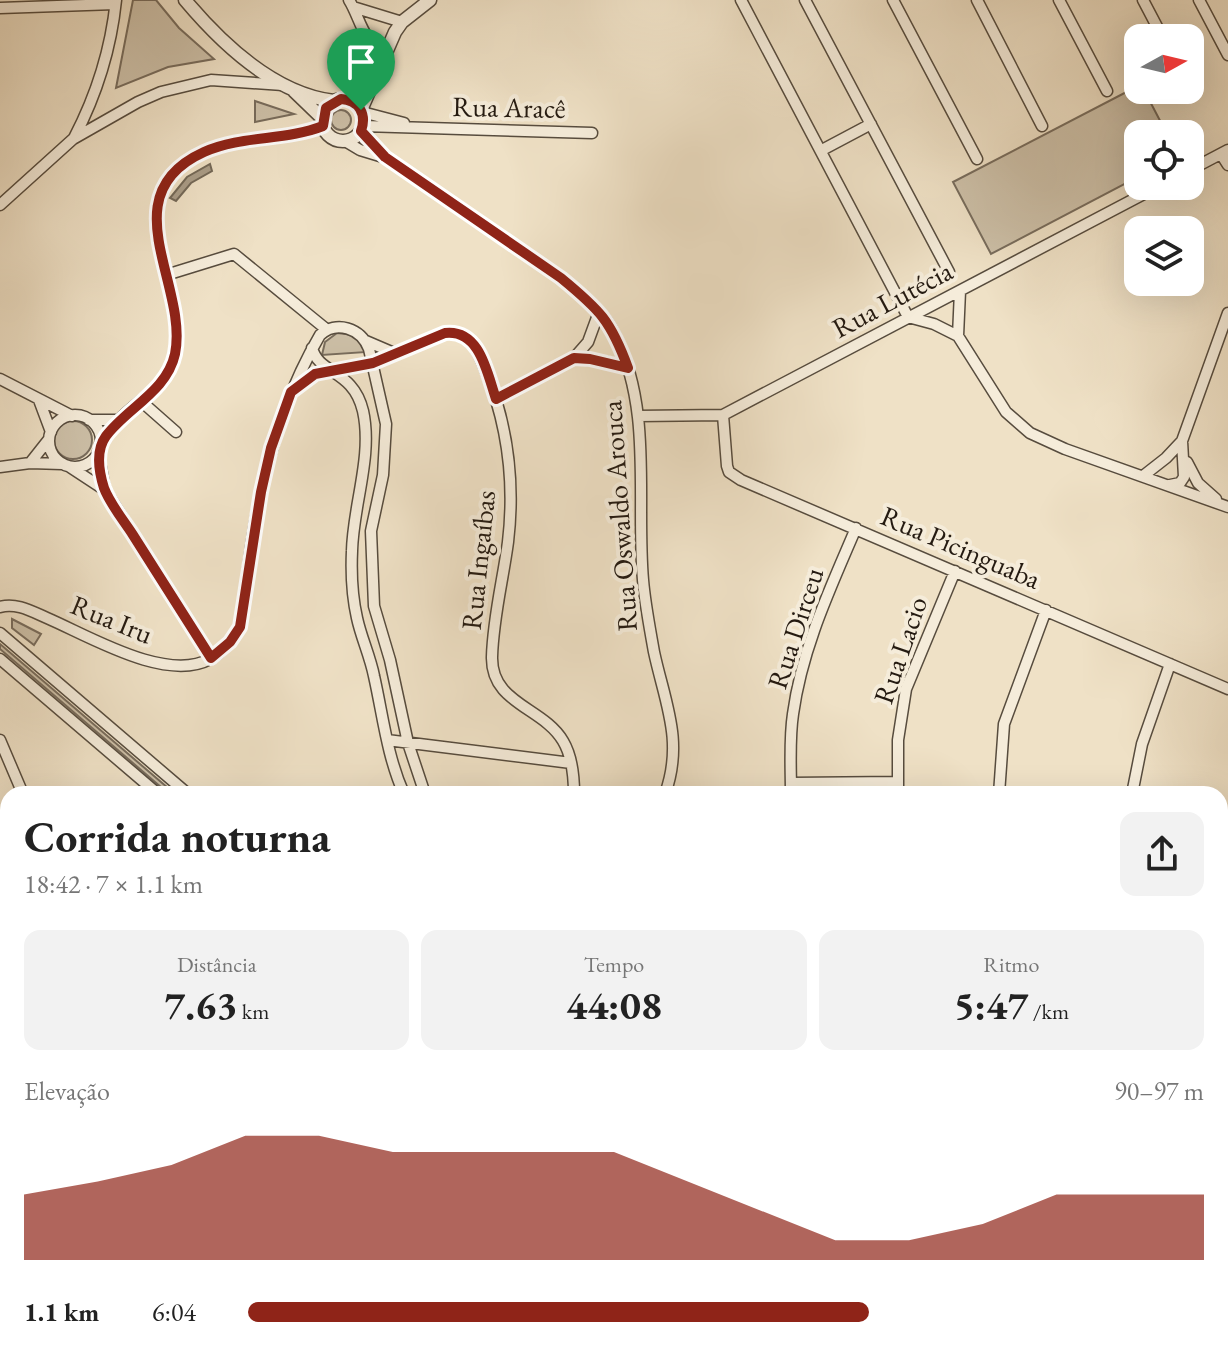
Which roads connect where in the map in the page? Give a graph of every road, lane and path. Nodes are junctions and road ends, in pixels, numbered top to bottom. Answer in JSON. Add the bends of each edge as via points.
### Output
{"nodes":[{"id":1,"x":185,"y":0,"type":"edge"},
{"id":2,"x":430,"y":0,"type":"edge"},
{"id":3,"x":741,"y":0,"type":"edge"},
{"id":4,"x":805,"y":0,"type":"edge"},
{"id":5,"x":893,"y":0,"type":"edge"},
{"id":6,"x":977,"y":0,"type":"edge"},
{"id":7,"x":1059,"y":0,"type":"edge"},
{"id":8,"x":1143,"y":0,"type":"edge"},
{"id":9,"x":1199,"y":0,"type":"edge"},
{"id":10,"x":116,"y":2,"type":"edge"},
{"id":11,"x":351,"y":4,"type":"edge"},
{"id":12,"x":0,"y":8,"type":"edge"},
{"id":13,"x":402,"y":22,"type":"junction"},
{"id":14,"x":1156,"y":24,"type":"edge"},
{"id":15,"x":366,"y":38,"type":"junction"},
{"id":16,"x":385,"y":50,"type":"junction"},
{"id":17,"x":1228,"y":55,"type":"edge"},
{"id":18,"x":365,"y":72,"type":"junction"},
{"id":19,"x":288,"y":87,"type":"junction"},
{"id":20,"x":1107,"y":91,"type":"dead end"},
{"id":21,"x":348,"y":100,"type":"junction"},
{"id":22,"x":334,"y":101,"type":"junction"},
{"id":23,"x":361,"y":111,"type":"junction"},
{"id":24,"x":322,"y":122,"type":"junction"},
{"id":25,"x":871,"y":124,"type":"junction"},
{"id":26,"x":1042,"y":126,"type":"dead end"},
{"id":27,"x":362,"y":128,"type":"junction"},
{"id":28,"x":425,"y":129,"type":"junction"},
{"id":29,"x":592,"y":133,"type":"dead end"},
{"id":30,"x":73,"y":139,"type":"junction"},
{"id":31,"x":345,"y":141,"type":"junction"},
{"id":32,"x":822,"y":150,"type":"junction"},
{"id":33,"x":1224,"y":152,"type":"edge"},
{"id":34,"x":385,"y":157,"type":"junction"},
{"id":35,"x":977,"y":159,"type":"dead end"},
{"id":36,"x":1204,"y":163,"type":"edge"},
{"id":37,"x":1228,"y":165,"type":"edge"},
{"id":38,"x":1132,"y":200,"type":"edge"},
{"id":39,"x":0,"y":205,"type":"edge"},
{"id":40,"x":949,"y":272,"type":"dead end"},
{"id":41,"x":166,"y":275,"type":"junction"},
{"id":42,"x":960,"y":291,"type":"junction"},
{"id":43,"x":599,"y":312,"type":"junction"},
{"id":44,"x":1228,"y":313,"type":"edge"},
{"id":45,"x":908,"y":317,"type":"junction"},
{"id":46,"x":326,"y":329,"type":"junction"},
{"id":47,"x":958,"y":336,"type":"junction"},
{"id":48,"x":366,"y":341,"type":"junction"},
{"id":49,"x":312,"y":348,"type":"junction"},
{"id":50,"x":394,"y":353,"type":"junction"},
{"id":51,"x":574,"y":358,"type":"junction"},
{"id":52,"x":373,"y":363,"type":"junction"},
{"id":53,"x":628,"y":368,"type":"junction"},
{"id":54,"x":333,"y":370,"type":"junction"},
{"id":55,"x":0,"y":379,"type":"edge"},
{"id":56,"x":291,"y":392,"type":"junction"},
{"id":57,"x":496,"y":399,"type":"junction"},
{"id":58,"x":39,"y":400,"type":"junction"},
{"id":59,"x":142,"y":402,"type":"junction"},
{"id":60,"x":723,"y":415,"type":"junction"},
{"id":61,"x":72,"y":416,"type":"junction"},
{"id":62,"x":638,"y":416,"type":"junction"},
{"id":63,"x":89,"y":420,"type":"junction"},
{"id":64,"x":119,"y":420,"type":"junction"},
{"id":65,"x":176,"y":432,"type":"dead end"},
{"id":66,"x":50,"y":436,"type":"junction"},
{"id":67,"x":1182,"y":446,"type":"junction"},
{"id":68,"x":99,"y":448,"type":"junction"},
{"id":69,"x":30,"y":463,"type":"junction"},
{"id":70,"x":67,"y":466,"type":"junction"},
{"id":71,"x":0,"y":467,"type":"edge"},
{"id":72,"x":1143,"y":476,"type":"junction"},
{"id":73,"x":1170,"y":485,"type":"junction"},
{"id":74,"x":105,"y":490,"type":"junction"},
{"id":75,"x":1226,"y":506,"type":"edge"},
{"id":76,"x":856,"y":528,"type":"junction"},
{"id":77,"x":955,"y":571,"type":"junction"},
{"id":78,"x":0,"y":607,"type":"edge"},
{"id":79,"x":1046,"y":610,"type":"junction"},
{"id":80,"x":0,"y":633,"type":"edge"},
{"id":81,"x":211,"y":658,"type":"junction"},
{"id":82,"x":0,"y":659,"type":"edge"},
{"id":83,"x":1170,"y":664,"type":"junction"},
{"id":84,"x":1228,"y":689,"type":"edge"},
{"id":85,"x":0,"y":740,"type":"edge"},
{"id":86,"x":387,"y":740,"type":"junction"},
{"id":87,"x":408,"y":743,"type":"junction"},
{"id":88,"x":571,"y":763,"type":"junction"},
{"id":89,"x":898,"y":782,"type":"junction"},
{"id":90,"x":20,"y":786,"type":"edge"},
{"id":91,"x":149,"y":786,"type":"edge"},
{"id":92,"x":179,"y":786,"type":"edge"},
{"id":93,"x":401,"y":786,"type":"edge"},
{"id":94,"x":422,"y":786,"type":"edge"},
{"id":95,"x":573,"y":786,"type":"edge"},
{"id":96,"x":667,"y":786,"type":"edge"},
{"id":97,"x":791,"y":786,"type":"edge"},
{"id":98,"x":837,"y":786,"type":"edge"},
{"id":99,"x":898,"y":786,"type":"edge"},
{"id":100,"x":1000,"y":786,"type":"edge"},
{"id":101,"x":1134,"y":786,"type":"edge"}],
"edges":[{"from":1,"to":19,"type":"street","via":[[223,41]]},
{"from":2,"to":13,"type":"street"},
{"from":3,"to":32,"type":"street"},
{"from":4,"to":25,"type":"street"},
{"from":5,"to":35,"type":"street"},
{"from":6,"to":26,"type":"street"},
{"from":7,"to":20,"type":"street"},
{"from":8,"to":14,"type":"street"},
{"from":9,"to":17,"type":"street"},
{"from":10,"to":12,"type":"street"},
{"from":10,"to":30,"type":"street","via":[[100,78]]},
{"from":11,"to":13,"type":"street"},
{"from":11,"to":15,"type":"street"},
{"from":13,"to":16,"type":"street"},
{"from":15,"to":16,"type":"street"},
{"from":15,"to":18,"type":"street"},
{"from":16,"to":18,"type":"street"},
{"from":16,"to":23,"type":"street"},
{"from":18,"to":21,"type":"street"},
{"from":19,"to":22,"type":"street"},
{"from":19,"to":24,"type":"street"},
{"from":19,"to":30,"type":"street","via":[[211,80],[186,85],[138,102]]},
{"from":21,"to":22,"type":"street"},
{"from":21,"to":23,"type":"street"},
{"from":22,"to":24,"type":"street"},
{"from":23,"to":27,"type":"street"},
{"from":23,"to":28,"type":"street","name":"Rua Aracê"},
{"from":24,"to":31,"type":"street","via":[[329,136]]},
{"from":24,"to":41,"type":"street","via":[[308,132],[225,144],[188,161],[167,184],[156,212]]},
{"from":25,"to":32,"type":"street"},
{"from":25,"to":40,"type":"street"},
{"from":27,"to":28,"type":"street","name":"Rua Aracê"},
{"from":27,"to":31,"type":"street"},
{"from":27,"to":34,"type":"street","name":"Rua Oswaldo Arouca"},
{"from":28,"to":29,"type":"street","name":"Rua Aracê"},
{"from":30,"to":39,"type":"street"},
{"from":31,"to":34,"type":"street","name":"Rua Oswaldo Arouca"},
{"from":32,"to":45,"type":"street"},
{"from":33,"to":36,"type":"street"},
{"from":33,"to":37,"type":"street"},
{"from":34,"to":43,"type":"street","name":"Rua Oswaldo Arouca","via":[[561,278]]},
{"from":38,"to":42,"type":"street","name":"Rua Lutécia"},
{"from":41,"to":46,"type":"street","via":[[234,254]]},
{"from":41,"to":59,"type":"street","via":[[176,321],[174,357],[168,374]]},
{"from":42,"to":45,"type":"street","name":"Rua Lutécia"},
{"from":42,"to":47,"type":"street"},
{"from":43,"to":51,"type":"street","via":[[588,342]]},
{"from":43,"to":53,"type":"street","name":"Rua Oswaldo Arouca","via":[[615,334]]},
{"from":44,"to":67,"type":"street"},
{"from":45,"to":47,"type":"street"},
{"from":45,"to":60,"type":"street","name":"Rua Lutécia"},
{"from":46,"to":48,"type":"street","via":[[346,328]]},
{"from":46,"to":49,"type":"street"},
{"from":47,"to":72,"type":"street","via":[[1006,412],[1030,433]]},
{"from":48,"to":50,"type":"street"},
{"from":48,"to":52,"type":"street"},
{"from":49,"to":54,"type":"street","via":[[318,361]]},
{"from":49,"to":56,"type":"street"},
{"from":50,"to":52,"type":"street","name":"Rua Ingaíbas"},
{"from":50,"to":57,"type":"street","name":"Rua Ingaíbas","via":[[445,333],[464,335],[477,349]]},
{"from":51,"to":53,"type":"street"},
{"from":51,"to":57,"type":"street"},
{"from":52,"to":54,"type":"street","name":"Rua Ingaíbas"},
{"from":52,"to":87,"type":"street","via":[[386,447],[371,531],[372,588]]},
{"from":53,"to":62,"type":"street","name":"Rua Oswaldo Arouca"},
{"from":54,"to":56,"type":"street","via":[[308,377]]},
{"from":54,"to":86,"type":"street","via":[[351,384],[363,412],[366,439],[352,550],[353,591]]},
{"from":55,"to":58,"type":"street"},
{"from":56,"to":81,"type":"street","via":[[261,492],[240,627]]},
{"from":57,"to":88,"type":"street","name":"Rua Ingaíbas","via":[[511,467],[512,503],[494,628],[494,676],[511,699],[546,720],[563,740]]},
{"from":58,"to":61,"type":"street"},
{"from":58,"to":66,"type":"street"},
{"from":59,"to":64,"type":"street"},
{"from":59,"to":65,"type":"street"},
{"from":60,"to":62,"type":"street","name":"Rua Lutécia"},
{"from":60,"to":76,"type":"street","name":"Rua Picinguaba","via":[[729,472]]},
{"from":61,"to":63,"type":"street"},
{"from":61,"to":66,"type":"street","via":[[59,421]]},
{"from":62,"to":96,"type":"street","name":"Rua Oswaldo Arouca","via":[[643,581],[673,723]]},
{"from":63,"to":64,"type":"street"},
{"from":63,"to":68,"type":"street","via":[[100,435]]},
{"from":64,"to":68,"type":"street"},
{"from":66,"to":69,"type":"street"},
{"from":66,"to":70,"type":"street","via":[[52,454]]},
{"from":67,"to":72,"type":"street"},
{"from":67,"to":73,"type":"street","via":[[1184,477]]},
{"from":67,"to":75,"type":"street","via":[[1198,483]]},
{"from":68,"to":70,"type":"street","via":[[84,466]]},
{"from":68,"to":74,"type":"street"},
{"from":69,"to":70,"type":"street"},
{"from":69,"to":71,"type":"street"},
{"from":70,"to":74,"type":"street"},
{"from":72,"to":73,"type":"street"},
{"from":73,"to":75,"type":"street"},
{"from":74,"to":81,"type":"street"},
{"from":76,"to":77,"type":"street","name":"Rua Picinguaba"},
{"from":76,"to":97,"type":"street","name":"Rua Dirceu","via":[[818,615],[800,675],[792,717]]},
{"from":77,"to":79,"type":"street","name":"Rua Picinguaba"},
{"from":77,"to":89,"type":"street","name":"Rua Lacio","via":[[906,689]]},
{"from":78,"to":81,"type":"street","name":"Rua Iru","via":[[33,612],[143,660],[188,666]]},
{"from":79,"to":83,"type":"street","name":"Rua Picinguaba"},
{"from":79,"to":100,"type":"street","via":[[1004,724]]},
{"from":80,"to":92,"type":"street"},
{"from":82,"to":91,"type":"street"},
{"from":83,"to":84,"type":"street","name":"Rua Picinguaba"},
{"from":83,"to":101,"type":"street"},
{"from":85,"to":90,"type":"street"},
{"from":86,"to":87,"type":"street"},
{"from":86,"to":93,"type":"street"},
{"from":87,"to":88,"type":"street"},
{"from":87,"to":94,"type":"street"},
{"from":88,"to":95,"type":"street","name":"Rua Ingaíbas"},
{"from":89,"to":98,"type":"street"},
{"from":89,"to":99,"type":"street","name":"Rua Lacio"}]}
